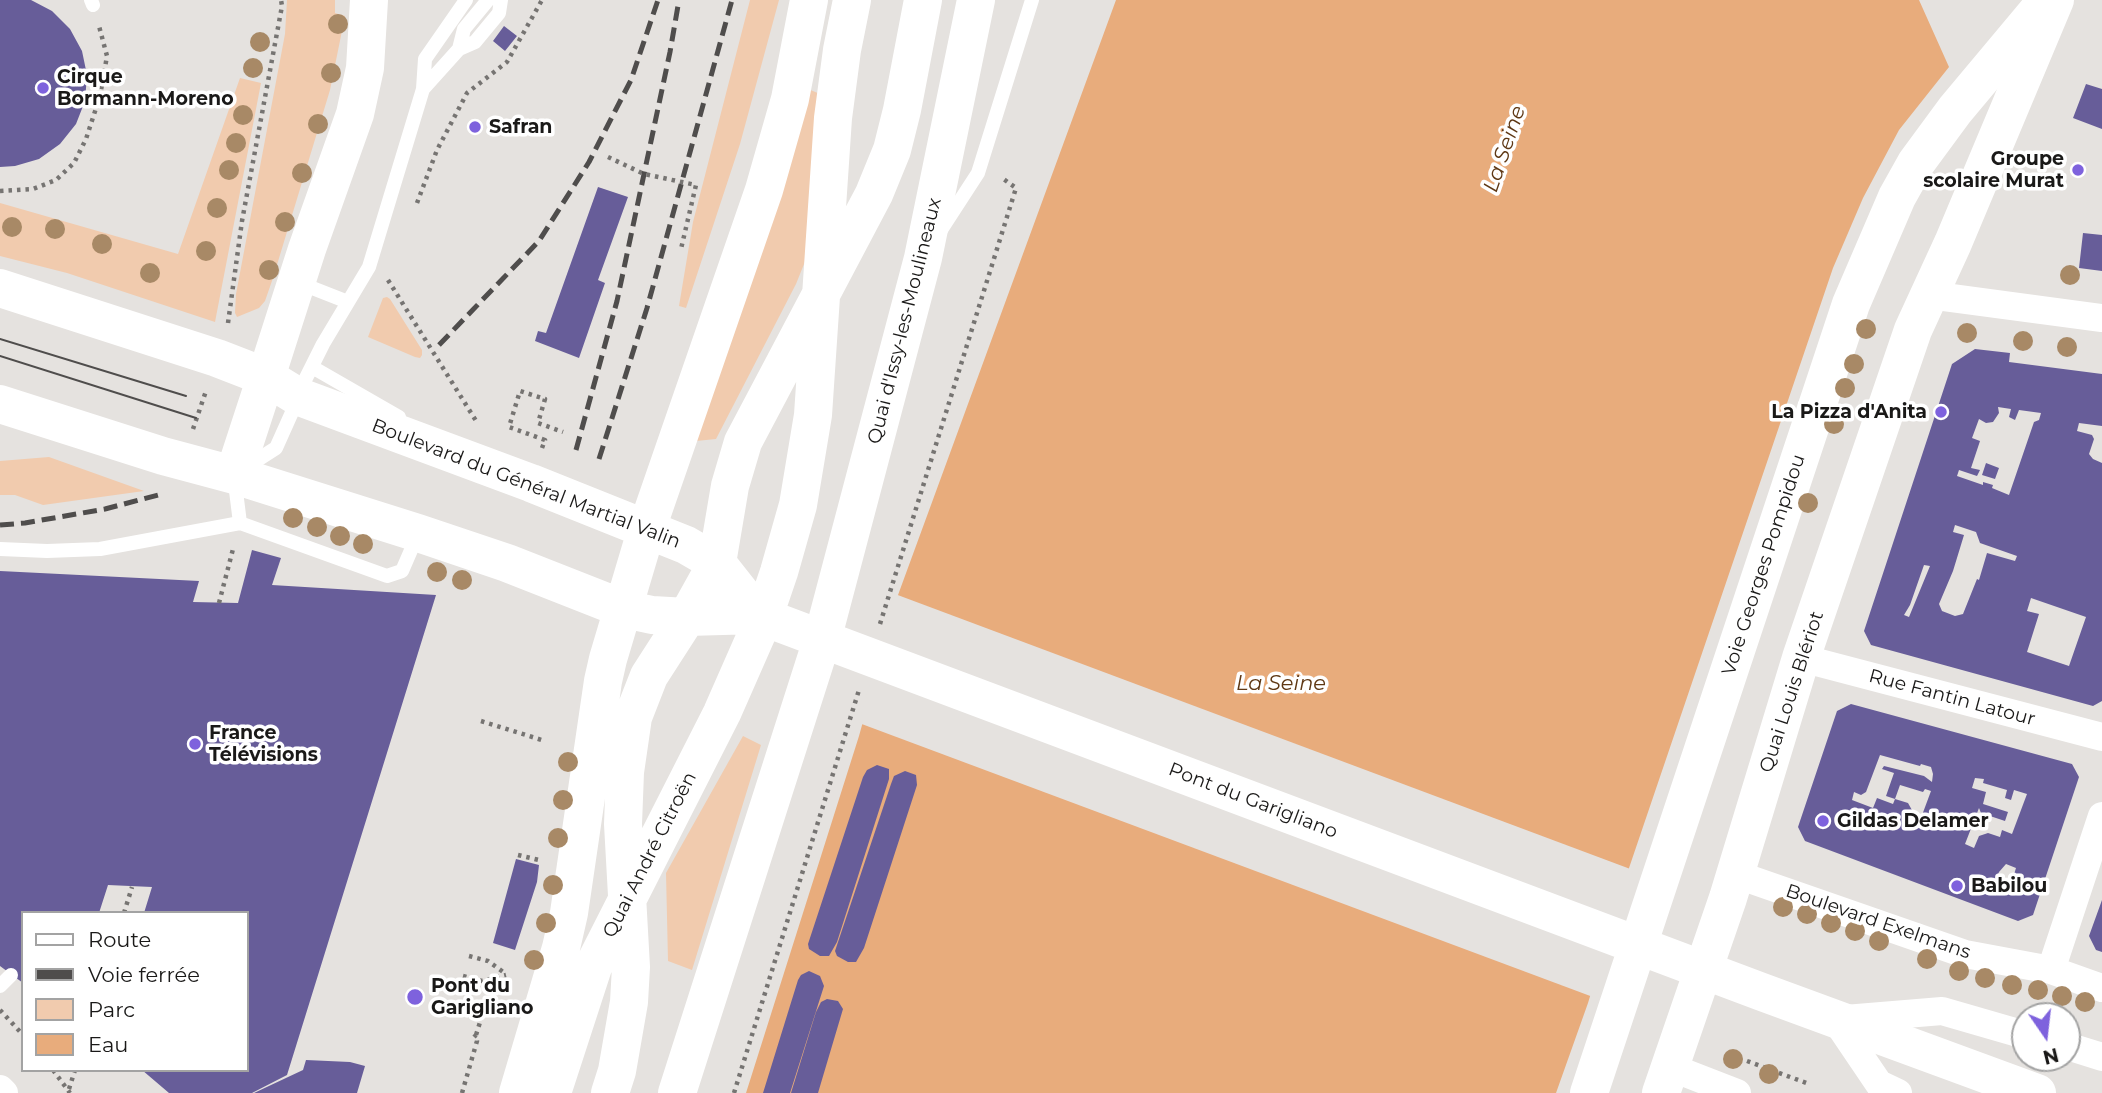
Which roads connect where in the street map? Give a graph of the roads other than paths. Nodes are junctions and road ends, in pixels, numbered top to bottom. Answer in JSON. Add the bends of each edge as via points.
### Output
{"nodes":[{"id":1,"x":369,"y":0,"type":"edge"},
{"id":2,"x":466,"y":0,"type":"edge"},
{"id":3,"x":488,"y":0,"type":"edge"},
{"id":4,"x":501,"y":0,"type":"edge"},
{"id":5,"x":809,"y":0,"type":"edge"},
{"id":6,"x":852,"y":0,"type":"edge"},
{"id":7,"x":923,"y":0,"type":"edge"},
{"id":8,"x":976,"y":0,"type":"edge"},
{"id":9,"x":1032,"y":0,"type":"edge"},
{"id":10,"x":2047,"y":0,"type":"edge"},
{"id":11,"x":2055,"y":0,"type":"edge"},
{"id":12,"x":460,"y":48,"type":"junction"},
{"id":13,"x":423,"y":89,"type":"junction"},
{"id":14,"x":923,"y":258,"type":"junction"},
{"id":15,"x":297,"y":282,"type":"junction"},
{"id":16,"x":0,"y":288,"type":"edge"},
{"id":17,"x":1929,"y":295,"type":"junction"},
{"id":18,"x":348,"y":302,"type":"junction"},
{"id":19,"x":2102,"y":318,"type":"edge"},
{"id":20,"x":292,"y":380,"type":"junction"},
{"id":21,"x":0,"y":404,"type":"edge"},
{"id":22,"x":234,"y":475,"type":"junction"},
{"id":23,"x":240,"y":523,"type":"junction"},
{"id":24,"x":647,"y":528,"type":"junction"},
{"id":25,"x":418,"y":533,"type":"junction"},
{"id":26,"x":0,"y":550,"type":"edge"},
{"id":27,"x":717,"y":563,"type":"junction"},
{"id":28,"x":624,"y":609,"type":"junction"},
{"id":29,"x":687,"y":617,"type":"junction"},
{"id":30,"x":760,"y":619,"type":"junction"},
{"id":31,"x":1801,"y":658,"type":"junction"},
{"id":32,"x":2102,"y":737,"type":"edge"},
{"id":33,"x":2102,"y":816,"type":"edge"},
{"id":34,"x":1735,"y":874,"type":"junction"},
{"id":35,"x":2051,"y":970,"type":"junction"},
{"id":36,"x":11,"y":975,"type":"dead end"},
{"id":37,"x":0,"y":986,"type":"edge"},
{"id":38,"x":2102,"y":988,"type":"edge"},
{"id":39,"x":1835,"y":1019,"type":"junction"},
{"id":40,"x":2011,"y":1031,"type":"edge"},
{"id":41,"x":2081,"y":1050,"type":"edge"},
{"id":42,"x":2102,"y":1057,"type":"edge"},
{"id":43,"x":1666,"y":1080,"type":"edge"},
{"id":44,"x":0,"y":1089,"type":"edge"},
{"id":45,"x":4,"y":1093,"type":"edge"},
{"id":46,"x":518,"y":1093,"type":"edge"},
{"id":47,"x":552,"y":1093,"type":"edge"},
{"id":48,"x":610,"y":1093,"type":"edge"},
{"id":49,"x":677,"y":1093,"type":"edge"},
{"id":50,"x":1589,"y":1093,"type":"edge"},
{"id":51,"x":1737,"y":1093,"type":"edge"},
{"id":52,"x":1898,"y":1093,"type":"edge"},
{"id":53,"x":2037,"y":1093,"type":"edge"}],
"edges":[{"from":1,"to":15,"type":"main road","via":[[365,68],[355,114]]},
{"from":2,"to":13,"type":"lane","via":[[425,59]]},
{"from":3,"to":12,"type":"lane","via":[[464,29]]},
{"from":4,"to":12,"type":"lane","via":[[499,13],[475,42]]},
{"from":5,"to":24,"type":"main road","via":[[790,99],[764,190]]},
{"from":6,"to":30,"type":"main road","via":[[833,118],[813,415],[798,505]]},
{"from":7,"to":27,"type":"main road","via":[[892,150],[874,194],[743,442]]},
{"from":8,"to":14,"type":"main road","name":"Quai d'Issy-les-Moulineaux"},
{"from":9,"to":14,"type":"lane","via":[[978,173]]},
{"from":10,"to":50,"type":"main road","name":"Voie Georges Pompidou","via":[[1916,163],[1851,304]]},
{"from":11,"to":17,"type":"main road","name":"Quai Louis Blériot"},
{"from":12,"to":13,"type":"lane"},
{"from":13,"to":18,"type":"lane","via":[[369,267]]},
{"from":14,"to":49,"type":"main road","name":"Quai d'Issy-les-Moulineaux","via":[[822,640]]},
{"from":15,"to":18,"type":"lane"},
{"from":15,"to":20,"type":"main road"},
{"from":16,"to":20,"type":"main road","name":"Boulevard du Général Martial Valin"},
{"from":17,"to":19,"type":"street"},
{"from":17,"to":31,"type":"main road","name":"Quai Louis Blériot"},
{"from":18,"to":20,"type":"lane"},
{"from":20,"to":22,"type":"main road"},
{"from":20,"to":24,"type":"main road","name":"Boulevard du Général Martial Valin","via":[[485,466]]},
{"from":21,"to":22,"type":"main road"},
{"from":22,"to":23,"type":"lane"},
{"from":22,"to":25,"type":"main road"},
{"from":23,"to":25,"type":"lane","via":[[387,576],[402,570]]},
{"from":23,"to":26,"type":"lane","via":[[100,550]]},
{"from":24,"to":27,"type":"main road","name":"Boulevard du Général Martial Valin"},
{"from":24,"to":28,"type":"main road"},
{"from":25,"to":28,"type":"main road"},
{"from":27,"to":29,"type":"main road"},
{"from":27,"to":30,"type":"main road","name":"Boulevard du Général Martial Valin"},
{"from":28,"to":29,"type":"main road"},
{"from":28,"to":46,"type":"main road","via":[[603,681],[569,913]]},
{"from":29,"to":30,"type":"main road"},
{"from":29,"to":48,"type":"main road","via":[[649,676],[633,717],[622,824],[631,967],[625,1033]]},
{"from":30,"to":39,"type":"main road","name":"Pont du Garigliano"},
{"from":30,"to":47,"type":"main road","name":"Quai André Citroën","via":[[722,713],[593,967]]},
{"from":31,"to":32,"type":"street","name":"Rue Fantin Latour"},
{"from":31,"to":34,"type":"main road","name":"Quai Louis Blériot"},
{"from":33,"to":35,"type":"street"},
{"from":34,"to":35,"type":"street","name":"Boulevard Exelmans","via":[[1965,954]]},
{"from":34,"to":43,"type":"main road","name":"Quai Louis Blériot"},
{"from":35,"to":38,"type":"street","name":"Boulevard Exelmans"},
{"from":36,"to":37,"type":"lane"},
{"from":39,"to":40,"type":"street","via":[[1942,1011]]},
{"from":39,"to":52,"type":"street","via":[[1880,1084]]},
{"from":39,"to":53,"type":"main road"},
{"from":41,"to":42,"type":"street"},
{"from":43,"to":51,"type":"street"},
{"from":44,"to":45,"type":"street"}]}
